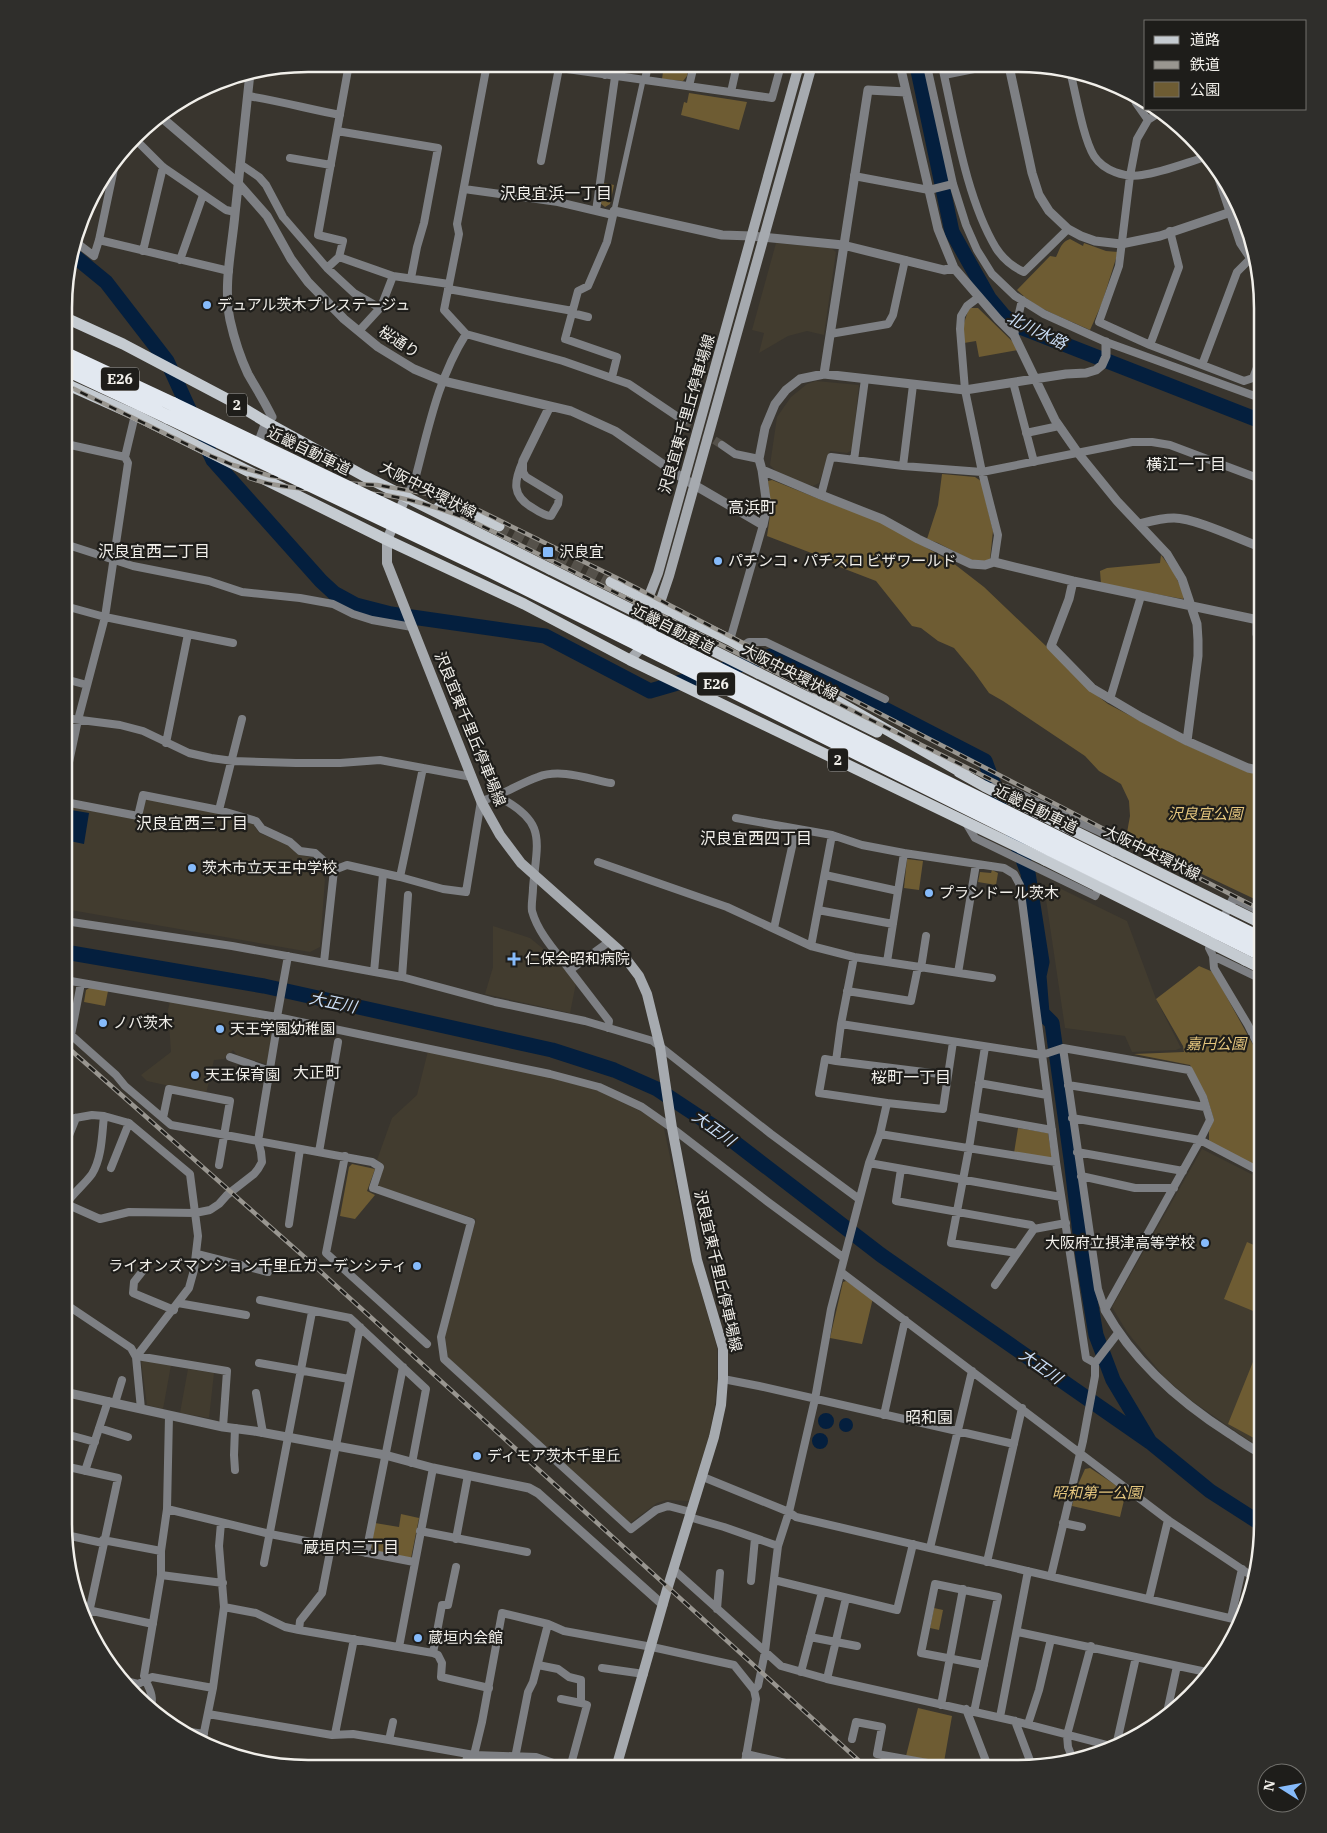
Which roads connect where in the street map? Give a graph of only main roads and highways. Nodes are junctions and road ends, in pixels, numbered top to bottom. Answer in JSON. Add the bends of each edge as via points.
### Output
{"nodes":[{"id":1,"x":797,"y":72,"type":"edge"},
{"id":2,"x":810,"y":72,"type":"edge"},
{"id":3,"x":72,"y":321,"type":"edge"},
{"id":4,"x":72,"y":357,"type":"edge"},
{"id":5,"x":72,"y":372,"type":"edge"},
{"id":6,"x":72,"y":387,"type":"edge"},
{"id":7,"x":411,"y":498,"type":"junction"},
{"id":8,"x":499,"y":526,"type":"tunnel mouth"},
{"id":9,"x":386,"y":540,"type":"junction"},
{"id":10,"x":611,"y":582,"type":"tunnel mouth"},
{"id":11,"x":648,"y":598,"type":"junction"},
{"id":12,"x":660,"y":604,"type":"junction"},
{"id":13,"x":630,"y":660,"type":"junction"},
{"id":14,"x":966,"y":775,"type":"junction"},
{"id":15,"x":1254,"y":920,"type":"edge"},
{"id":16,"x":1254,"y":936,"type":"edge"},
{"id":17,"x":1254,"y":951,"type":"edge"},
{"id":18,"x":1254,"y":964,"type":"edge"},
{"id":19,"x":618,"y":1760,"type":"edge"}],
"edges":[{"from":1,"to":11,"type":"main road","name":"沢良宜東千里丘停車場線","via":[[658,573]]},
{"from":2,"to":12,"type":"main road","name":"沢良宜東千里丘停車場線"},
{"from":3,"to":7,"type":"main road","name":"大阪中央環状線","number":"2","via":[[123,344],[364,476]]},
{"from":4,"to":16,"type":"highway","name":"近畿自動車道","number":"E26","bridge":true,"via":[[496,559]]},
{"from":5,"to":17,"type":"highway","name":"近畿自動車道","number":"E26","bridge":true,"via":[[491,571]]},
{"from":6,"to":9,"type":"main road","number":"2"},
{"from":7,"to":8,"type":"main road","number":"2"},
{"from":7,"to":9,"type":"main road","name":"沢良宜東千里丘停車場線"},
{"from":7,"to":14,"type":"main road","name":"大阪中央環状線","number":"2","bridge":true},
{"from":9,"to":13,"type":"main road","number":"2","via":[[524,604]]},
{"from":9,"to":19,"type":"main road","name":"沢良宜東千里丘停車場線","via":[[387,563],[481,801],[500,835],[521,863],[625,956],[647,994],[698,1260],[722,1348],[721,1405],[714,1437]]},
{"from":10,"to":11,"type":"main road"},
{"from":11,"to":12,"type":"main road"},
{"from":11,"to":13,"type":"main road","name":"沢良宜東千里丘停車場線","via":[[634,635]]},
{"from":12,"to":13,"type":"main road","name":"沢良宜東千里丘停車場線","via":[[647,641]]},
{"from":12,"to":14,"type":"main road","via":[[730,640]]},
{"from":13,"to":18,"type":"main road","number":"2","bridge":true},
{"from":14,"to":15,"type":"main road","name":"大阪中央環状線","number":"2","bridge":true}]}
